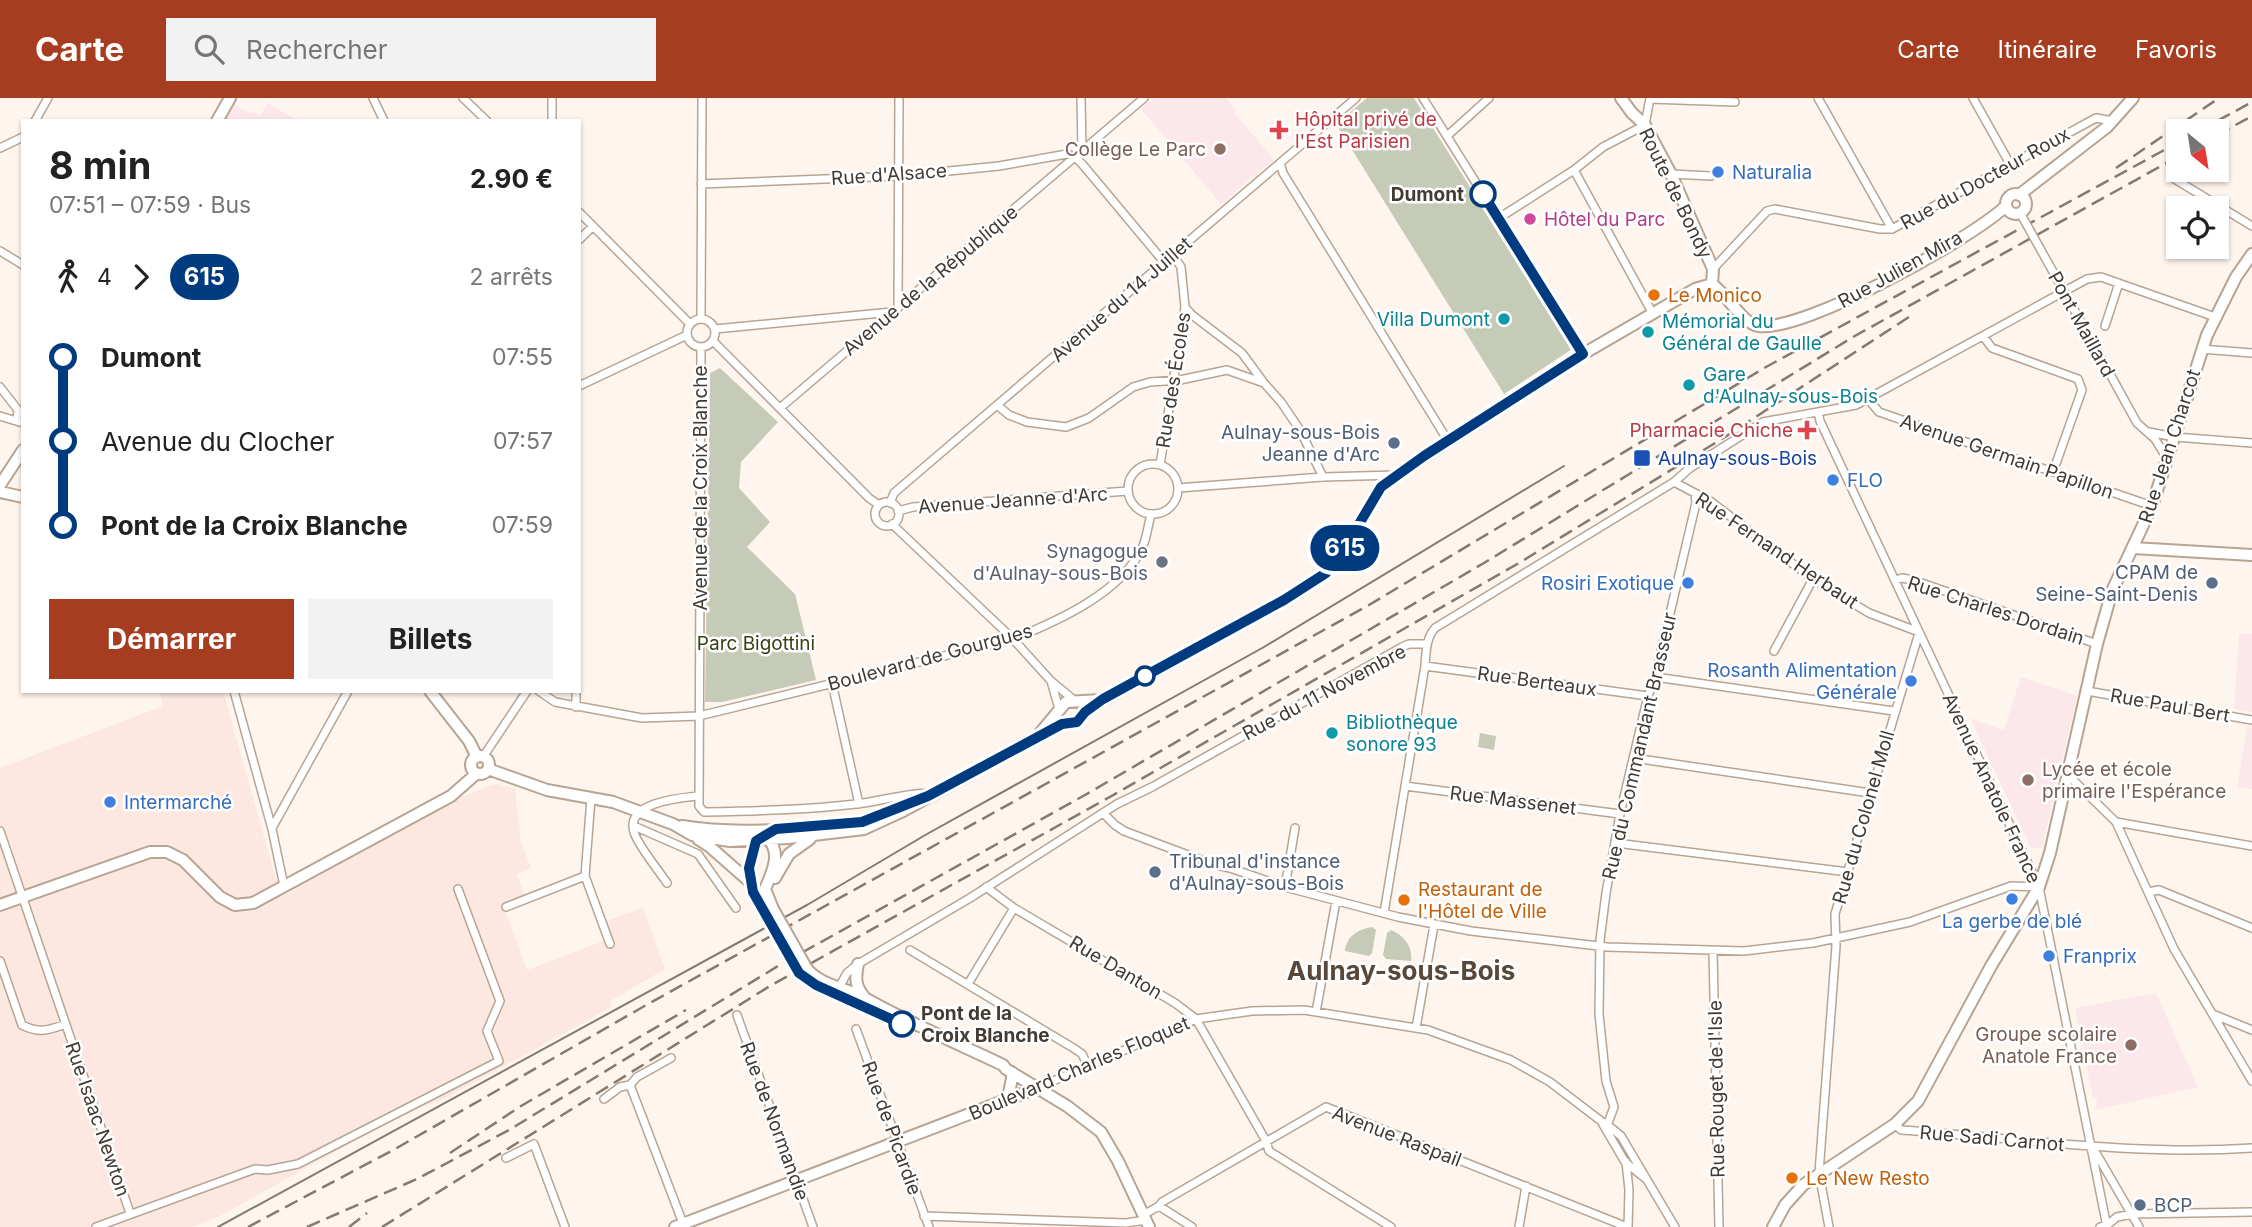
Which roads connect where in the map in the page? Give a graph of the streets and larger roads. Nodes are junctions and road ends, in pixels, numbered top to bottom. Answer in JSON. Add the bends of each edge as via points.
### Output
{"nodes":[{"id":1,"x":48,"y":98,"type":"edge"},
{"id":2,"x":230,"y":98,"type":"edge"},
{"id":3,"x":373,"y":98,"type":"edge"},
{"id":4,"x":463,"y":98,"type":"edge"},
{"id":5,"x":552,"y":98,"type":"edge"},
{"id":6,"x":702,"y":98,"type":"edge"},
{"id":7,"x":899,"y":98,"type":"edge"},
{"id":8,"x":1081,"y":98,"type":"edge"},
{"id":9,"x":1144,"y":98,"type":"edge"},
{"id":10,"x":1356,"y":98,"type":"edge"},
{"id":11,"x":1423,"y":98,"type":"edge"},
{"id":12,"x":1489,"y":98,"type":"edge"},
{"id":13,"x":1621,"y":98,"type":"edge"},
{"id":14,"x":1818,"y":98,"type":"edge"},
{"id":15,"x":1973,"y":98,"type":"edge"},
{"id":16,"x":2133,"y":98,"type":"edge"},
{"id":17,"x":1650,"y":99,"type":"edge"},
{"id":18,"x":1735,"y":102,"type":"dead end"},
{"id":19,"x":36,"y":119,"type":"edge"},
{"id":20,"x":217,"y":119,"type":"edge"},
{"id":21,"x":383,"y":119,"type":"edge"},
{"id":22,"x":485,"y":119,"type":"edge"},
{"id":23,"x":552,"y":119,"type":"edge"},
{"id":24,"x":2113,"y":121,"type":"junction"},
{"id":25,"x":1645,"y":125,"type":"junction"},
{"id":26,"x":1447,"y":135,"type":"junction"},
{"id":27,"x":21,"y":139,"type":"edge"},
{"id":28,"x":0,"y":148,"type":"edge"},
{"id":29,"x":1078,"y":154,"type":"junction"},
{"id":30,"x":1280,"y":163,"type":"junction"},
{"id":31,"x":2010,"y":164,"type":"junction"},
{"id":32,"x":1574,"y":170,"type":"junction"},
{"id":33,"x":1671,"y":174,"type":"junction"},
{"id":34,"x":899,"y":176,"type":"junction"},
{"id":35,"x":1711,"y":176,"type":"dead end"},
{"id":36,"x":2180,"y":182,"type":"edge"},
{"id":37,"x":701,"y":184,"type":"junction"},
{"id":38,"x":2019,"y":195,"type":"junction"},
{"id":39,"x":2006,"y":206,"type":"junction"},
{"id":40,"x":581,"y":214,"type":"edge"},
{"id":41,"x":2021,"y":215,"type":"junction"},
{"id":42,"x":1499,"y":218,"type":"junction"},
{"id":43,"x":593,"y":226,"type":"junction"},
{"id":44,"x":2252,"y":226,"type":"edge"},
{"id":45,"x":1892,"y":229,"type":"junction"},
{"id":46,"x":581,"y":238,"type":"edge"},
{"id":47,"x":0,"y":251,"type":"edge"},
{"id":48,"x":2252,"y":254,"type":"edge"},
{"id":49,"x":1173,"y":255,"type":"junction"},
{"id":50,"x":1164,"y":262,"type":"junction"},
{"id":51,"x":21,"y":264,"type":"edge"},
{"id":52,"x":1713,"y":269,"type":"junction"},
{"id":53,"x":2119,"y":283,"type":"junction"},
{"id":54,"x":1712,"y":284,"type":"junction"},
{"id":55,"x":1185,"y":307,"type":"junction"},
{"id":56,"x":895,"y":310,"type":"junction"},
{"id":57,"x":1653,"y":314,"type":"junction"},
{"id":58,"x":2215,"y":317,"type":"junction"},
{"id":59,"x":701,"y":318,"type":"junction"},
{"id":60,"x":1748,"y":322,"type":"joint"},
{"id":61,"x":690,"y":324,"type":"junction"},
{"id":62,"x":2105,"y":326,"type":"dead end"},
{"id":63,"x":715,"y":329,"type":"junction"},
{"id":64,"x":687,"y":335,"type":"junction"},
{"id":65,"x":1983,"y":336,"type":"junction"},
{"id":66,"x":713,"y":341,"type":"junction"},
{"id":67,"x":701,"y":347,"type":"junction"},
{"id":68,"x":2201,"y":349,"type":"junction"},
{"id":69,"x":2252,"y":352,"type":"edge"},
{"id":70,"x":1583,"y":354,"type":"junction"},
{"id":71,"x":1172,"y":380,"type":"junction"},
{"id":72,"x":1264,"y":383,"type":"junction"},
{"id":73,"x":581,"y":385,"type":"edge"},
{"id":74,"x":0,"y":387,"type":"edge"},
{"id":75,"x":1868,"y":399,"type":"junction"},
{"id":76,"x":997,"y":405,"type":"junction"},
{"id":77,"x":780,"y":408,"type":"junction"},
{"id":78,"x":1818,"y":412,"type":"junction"},
{"id":79,"x":0,"y":416,"type":"edge"},
{"id":80,"x":20,"y":421,"type":"edge"},
{"id":81,"x":2146,"y":432,"type":"junction"},
{"id":82,"x":2175,"y":437,"type":"junction"},
{"id":83,"x":1448,"y":441,"type":"junction"},
{"id":84,"x":2252,"y":443,"type":"edge"},
{"id":85,"x":21,"y":453,"type":"edge"},
{"id":86,"x":2168,"y":461,"type":"junction"},
{"id":87,"x":1160,"y":465,"type":"junction"},
{"id":88,"x":2053,"y":472,"type":"junction"},
{"id":89,"x":1397,"y":475,"type":"junction"},
{"id":90,"x":1323,"y":477,"type":"junction"},
{"id":91,"x":1674,"y":482,"type":"junction"},
{"id":92,"x":0,"y":485,"type":"edge"},
{"id":93,"x":1178,"y":488,"type":"junction"},
{"id":94,"x":1128,"y":491,"type":"junction"},
{"id":95,"x":0,"y":492,"type":"edge"},
{"id":96,"x":1695,"y":494,"type":"junction"},
{"id":97,"x":21,"y":497,"type":"edge"},
{"id":98,"x":890,"y":503,"type":"junction"},
{"id":99,"x":879,"y":505,"type":"junction"},
{"id":100,"x":2152,"y":506,"type":"junction"},
{"id":101,"x":898,"y":511,"type":"junction"},
{"id":102,"x":1151,"y":514,"type":"junction"},
{"id":103,"x":892,"y":524,"type":"junction"},
{"id":104,"x":2133,"y":548,"type":"junction"},
{"id":105,"x":2252,"y":555,"type":"edge"},
{"id":106,"x":1813,"y":579,"type":"junction"},
{"id":107,"x":1895,"y":580,"type":"junction"},
{"id":108,"x":1919,"y":632,"type":"junction"},
{"id":109,"x":1013,"y":639,"type":"junction"},
{"id":110,"x":1427,"y":644,"type":"junction"},
{"id":111,"x":2097,"y":644,"type":"junction"},
{"id":112,"x":1774,"y":651,"type":"dead end"},
{"id":113,"x":1426,"y":666,"type":"junction"},
{"id":114,"x":1656,"y":677,"type":"junction"},
{"id":115,"x":1051,"y":681,"type":"junction"},
{"id":116,"x":832,"y":683,"type":"junction"},
{"id":117,"x":2087,"y":691,"type":"junction"},
{"id":118,"x":235,"y":693,"type":"edge"},
{"id":119,"x":347,"y":693,"type":"edge"},
{"id":120,"x":432,"y":693,"type":"edge"},
{"id":121,"x":526,"y":693,"type":"edge"},
{"id":122,"x":542,"y":693,"type":"edge"},
{"id":123,"x":576,"y":693,"type":"edge"},
{"id":124,"x":1648,"y":696,"type":"junction"},
{"id":125,"x":1080,"y":704,"type":"junction"},
{"id":126,"x":576,"y":707,"type":"junction"},
{"id":127,"x":1894,"y":711,"type":"junction"},
{"id":128,"x":1059,"y":715,"type":"junction"},
{"id":129,"x":699,"y":716,"type":"junction"},
{"id":130,"x":2252,"y":720,"type":"edge"},
{"id":131,"x":480,"y":757,"type":"junction"},
{"id":132,"x":1634,"y":758,"type":"junction"},
{"id":133,"x":488,"y":769,"type":"junction"},
{"id":134,"x":476,"y":774,"type":"junction"},
{"id":135,"x":2068,"y":775,"type":"junction"},
{"id":136,"x":1405,"y":786,"type":"junction"},
{"id":137,"x":1870,"y":793,"type":"junction"},
{"id":138,"x":930,"y":794,"type":"junction"},
{"id":139,"x":698,"y":796,"type":"junction"},
{"id":140,"x":591,"y":798,"type":"junction"},
{"id":141,"x":859,"y":804,"type":"junction"},
{"id":142,"x":639,"y":812,"type":"junction"},
{"id":143,"x":1103,"y":813,"type":"junction"},
{"id":144,"x":1620,"y":814,"type":"junction"},
{"id":145,"x":2116,"y":822,"type":"junction"},
{"id":146,"x":673,"y":824,"type":"junction"},
{"id":147,"x":634,"y":826,"type":"junction"},
{"id":148,"x":1295,"y":828,"type":"dead end"},
{"id":149,"x":272,"y":829,"type":"junction"},
{"id":150,"x":0,"y":831,"type":"edge"},
{"id":151,"x":692,"y":835,"type":"junction"},
{"id":152,"x":816,"y":836,"type":"junction"},
{"id":153,"x":762,"y":837,"type":"junction"},
{"id":154,"x":1616,"y":843,"type":"junction"},
{"id":155,"x":2252,"y":846,"type":"edge"},
{"id":156,"x":1848,"y":872,"type":"junction"},
{"id":157,"x":585,"y":876,"type":"junction"},
{"id":158,"x":750,"y":882,"type":"junction"},
{"id":159,"x":667,"y":883,"type":"dead end"},
{"id":160,"x":284,"y":886,"type":"junction"},
{"id":161,"x":986,"y":887,"type":"junction"},
{"id":162,"x":1285,"y":887,"type":"junction"},
{"id":163,"x":2039,"y":887,"type":"junction"},
{"id":164,"x":458,"y":889,"type":"dead end"},
{"id":165,"x":2148,"y":892,"type":"junction"},
{"id":166,"x":24,"y":897,"type":"junction"},
{"id":167,"x":766,"y":897,"type":"junction"},
{"id":168,"x":1336,"y":901,"type":"junction"},
{"id":169,"x":0,"y":905,"type":"edge"},
{"id":170,"x":506,"y":908,"type":"dead end"},
{"id":171,"x":736,"y":908,"type":"dead end"},
{"id":172,"x":1014,"y":908,"type":"junction"},
{"id":173,"x":769,"y":913,"type":"junction"},
{"id":174,"x":1384,"y":913,"type":"junction"},
{"id":175,"x":1434,"y":925,"type":"junction"},
{"id":176,"x":2252,"y":928,"type":"edge"},
{"id":177,"x":1836,"y":940,"type":"junction"},
{"id":178,"x":610,"y":944,"type":"dead end"},
{"id":179,"x":1599,"y":947,"type":"junction"},
{"id":180,"x":910,"y":950,"type":"dead end"},
{"id":181,"x":1713,"y":951,"type":"junction"},
{"id":182,"x":0,"y":961,"type":"edge"},
{"id":183,"x":859,"y":964,"type":"junction"},
{"id":184,"x":968,"y":984,"type":"junction"},
{"id":185,"x":837,"y":991,"type":"junction"},
{"id":186,"x":864,"y":998,"type":"junction"},
{"id":187,"x":1316,"y":1012,"type":"junction"},
{"id":188,"x":737,"y":1015,"type":"dead end"},
{"id":189,"x":2214,"y":1015,"type":"junction"},
{"id":190,"x":1196,"y":1019,"type":"junction"},
{"id":191,"x":66,"y":1024,"type":"junction"},
{"id":192,"x":1416,"y":1028,"type":"junction"},
{"id":193,"x":856,"y":1029,"type":"dead end"},
{"id":194,"x":2252,"y":1030,"type":"edge"},
{"id":195,"x":671,"y":1058,"type":"dead end"},
{"id":196,"x":1088,"y":1066,"type":"junction"},
{"id":197,"x":1010,"y":1071,"type":"junction"},
{"id":198,"x":2252,"y":1081,"type":"edge"},
{"id":199,"x":630,"y":1085,"type":"junction"},
{"id":200,"x":1037,"y":1088,"type":"junction"},
{"id":201,"x":604,"y":1098,"type":"dead end"},
{"id":202,"x":1004,"y":1101,"type":"junction"},
{"id":203,"x":1605,"y":1122,"type":"junction"},
{"id":204,"x":1895,"y":1124,"type":"junction"},
{"id":205,"x":1266,"y":1141,"type":"junction"},
{"id":206,"x":899,"y":1143,"type":"junction"},
{"id":207,"x":2092,"y":1146,"type":"junction"},
{"id":208,"x":2252,"y":1148,"type":"edge"},
{"id":209,"x":506,"y":1158,"type":"dead end"},
{"id":210,"x":1625,"y":1162,"type":"junction"},
{"id":211,"x":1819,"y":1173,"type":"junction"},
{"id":212,"x":1645,"y":1178,"type":"junction"},
{"id":213,"x":796,"y":1181,"type":"junction"},
{"id":214,"x":1629,"y":1184,"type":"junction"},
{"id":215,"x":1526,"y":1186,"type":"junction"},
{"id":216,"x":1159,"y":1206,"type":"junction"},
{"id":217,"x":2252,"y":1212,"type":"edge"},
{"id":218,"x":130,"y":1213,"type":"junction"},
{"id":219,"x":2132,"y":1214,"type":"junction"},
{"id":220,"x":924,"y":1216,"type":"junction"},
{"id":221,"x":1146,"y":1221,"type":"edge"},
{"id":222,"x":680,"y":1226,"type":"edge"},
{"id":223,"x":2105,"y":1226,"type":"edge"},
{"id":224,"x":96,"y":1227,"type":"edge"},
{"id":225,"x":565,"y":1227,"type":"edge"},
{"id":226,"x":813,"y":1227,"type":"edge"},
{"id":227,"x":929,"y":1227,"type":"edge"},
{"id":228,"x":1192,"y":1227,"type":"edge"},
{"id":229,"x":1391,"y":1227,"type":"edge"},
{"id":230,"x":1519,"y":1227,"type":"edge"},
{"id":231,"x":1627,"y":1227,"type":"edge"},
{"id":232,"x":1675,"y":1227,"type":"edge"},
{"id":233,"x":1719,"y":1227,"type":"edge"},
{"id":234,"x":1773,"y":1227,"type":"edge"},
{"id":235,"x":1829,"y":1227,"type":"edge"},
{"id":236,"x":2139,"y":1227,"type":"edge"}],
"edges":[{"from":1,"to":19,"type":"street"},
{"from":2,"to":20,"type":"street"},
{"from":3,"to":21,"type":"street"},
{"from":4,"to":22,"type":"street"},
{"from":5,"to":23,"type":"street"},
{"from":6,"to":37,"type":"street"},
{"from":7,"to":34,"type":"street"},
{"from":8,"to":29,"type":"street"},
{"from":9,"to":29,"type":"street","name":"Avenue de la République"},
{"from":10,"to":30,"type":"street","name":"Avenue du 14 Juillet"},
{"from":11,"to":26,"type":"street"},
{"from":12,"to":26,"type":"street"},
{"from":13,"to":25,"type":"street","name":"Route de Bondy"},
{"from":14,"to":45,"type":"street"},
{"from":15,"to":31,"type":"street"},
{"from":16,"to":24,"type":"street"},
{"from":17,"to":18,"type":"street"},
{"from":17,"to":25,"type":"street"},
{"from":24,"to":31,"type":"street","name":"Rue du Docteur Roux","via":[[2096,118]]},
{"from":24,"to":38,"type":"street"},
{"from":25,"to":32,"type":"street","via":[[1603,147]]},
{"from":25,"to":33,"type":"street","name":"Route de Bondy"},
{"from":26,"to":42,"type":"street"},
{"from":27,"to":28,"type":"street"},
{"from":29,"to":34,"type":"street","name":"Rue d'Alsace"},
{"from":29,"to":50,"type":"street"},
{"from":29,"to":56,"type":"street","name":"Avenue de la République"},
{"from":30,"to":49,"type":"street","name":"Avenue du 14 Juillet"},
{"from":30,"to":83,"type":"street"},
{"from":31,"to":45,"type":"street","name":"Rue du Docteur Roux"},
{"from":32,"to":42,"type":"street"},
{"from":32,"to":57,"type":"street"},
{"from":33,"to":35,"type":"street"},
{"from":33,"to":52,"type":"street","name":"Route de Bondy"},
{"from":34,"to":37,"type":"street","name":"Rue d'Alsace"},
{"from":34,"to":56,"type":"street"},
{"from":36,"to":44,"type":"street"},
{"from":37,"to":59,"type":"street"},
{"from":38,"to":39,"type":"street","via":[[2010,197]]},
{"from":38,"to":41,"type":"street","name":"Pont Maillard","via":[[2026,204]]},
{"from":39,"to":41,"type":"street"},
{"from":39,"to":60,"type":"street","name":"Rue Julien Mira","via":[[1956,240],[1840,304],[1771,326]]},
{"from":40,"to":43,"type":"street"},
{"from":41,"to":81,"type":"street","name":"Pont Maillard","bridge":true},
{"from":42,"to":70,"type":"street"},
{"from":43,"to":46,"type":"street"},
{"from":43,"to":61,"type":"street"},
{"from":45,"to":52,"type":"street","name":"Rue du Docteur Roux","via":[[1774,209]]},
{"from":47,"to":51,"type":"street"},
{"from":48,"to":58,"type":"street","name":"Rue Jean Charcot"},
{"from":49,"to":50,"type":"street","name":"Avenue du 14 Juillet"},
{"from":49,"to":55,"type":"street","name":"Rue des Écoles","via":[[1181,267]]},
{"from":50,"to":76,"type":"street","name":"Avenue du 14 Juillet"},
{"from":52,"to":54,"type":"street","name":"Route de Bondy"},
{"from":53,"to":58,"type":"street","name":"Rue du 11 Novembre"},
{"from":53,"to":62,"type":"street"},
{"from":53,"to":65,"type":"street","name":"Rue du 11 Novembre","via":[[2098,276],[2087,279]]},
{"from":54,"to":57,"type":"street"},
{"from":54,"to":60,"type":"street","name":"Route de Bondy"},
{"from":55,"to":71,"type":"street","name":"Rue des Écoles"},
{"from":55,"to":72,"type":"street","via":[[1242,353]]},
{"from":56,"to":63,"type":"street"},
{"from":56,"to":77,"type":"street","name":"Avenue de la République"},
{"from":57,"to":70,"type":"street"},
{"from":58,"to":68,"type":"street","name":"Rue Jean Charcot"},
{"from":59,"to":61,"type":"street"},
{"from":59,"to":63,"type":"street"},
{"from":61,"to":64,"type":"street"},
{"from":63,"to":66,"type":"street"},
{"from":64,"to":67,"type":"street"},
{"from":64,"to":73,"type":"street"},
{"from":65,"to":75,"type":"street","name":"Rue du 11 Novembre"},
{"from":65,"to":88,"type":"street","via":[[1992,348],[2078,379],[2082,390]]},
{"from":66,"to":67,"type":"street"},
{"from":66,"to":77,"type":"street"},
{"from":67,"to":129,"type":"street","name":"Avenue de la Croix Blanche"},
{"from":68,"to":69,"type":"street"},
{"from":68,"to":82,"type":"street","name":"Rue Jean Charcot"},
{"from":70,"to":83,"type":"street"},
{"from":71,"to":72,"type":"street","via":[[1227,370]]},
{"from":71,"to":76,"type":"street","via":[[1133,387],[1088,418],[1066,426],[1027,422]]},
{"from":71,"to":87,"type":"street","name":"Rue des Écoles"},
{"from":72,"to":90,"type":"street","via":[[1300,430]]},
{"from":74,"to":80,"type":"street","via":[[18,410]]},
{"from":75,"to":78,"type":"street","name":"Rue du 11 Novembre"},
{"from":75,"to":88,"type":"street","name":"Avenue Germain Papillon","via":[[1879,412]]},
{"from":76,"to":98,"type":"street","name":"Avenue du 14 Juillet","via":[[894,493]]},
{"from":77,"to":99,"type":"street"},
{"from":78,"to":91,"type":"street","name":"Rue du 11 Novembre","via":[[1763,422]]},
{"from":78,"to":107,"type":"street","name":"Avenue Anatole France"},
{"from":79,"to":80,"type":"street"},
{"from":81,"to":82,"type":"street"},
{"from":81,"to":86,"type":"street","name":"Pont Maillard","via":[[2158,442]]},
{"from":82,"to":84,"type":"street"},
{"from":82,"to":86,"type":"street","name":"Rue Jean Charcot"},
{"from":83,"to":89,"type":"street"},
{"from":85,"to":92,"type":"street"},
{"from":86,"to":100,"type":"street","name":"Rue Jean Charcot"},
{"from":87,"to":93,"type":"street","via":[[1173,474]]},
{"from":87,"to":94,"type":"street","via":[[1137,470]]},
{"from":88,"to":100,"type":"street","name":"Avenue Germain Papillon"},
{"from":89,"to":90,"type":"street"},
{"from":89,"to":125,"type":"street","via":[[1381,487],[1326,573],[1103,699]]},
{"from":90,"to":93,"type":"street"},
{"from":91,"to":96,"type":"street","name":"Rue Fernand Herbaut"},
{"from":91,"to":110,"type":"street","name":"Rue du 11 Novembre","via":[[1435,628]]},
{"from":93,"to":102,"type":"street","via":[[1173,505]]},
{"from":94,"to":101,"type":"street","name":"Avenue Jeanne d'Arc"},
{"from":94,"to":102,"type":"street","via":[[1133,505]]},
{"from":95,"to":97,"type":"street"},
{"from":96,"to":106,"type":"street","name":"Rue Fernand Herbaut"},
{"from":96,"to":114,"type":"street","name":"Rue du Commandant Brasseur"},
{"from":98,"to":99,"type":"street"},
{"from":98,"to":101,"type":"street"},
{"from":99,"to":103,"type":"street","via":[[876,519],[885,526]]},
{"from":100,"to":104,"type":"street","name":"Rue Jean Charcot"},
{"from":101,"to":103,"type":"street"},
{"from":102,"to":109,"type":"street","name":"Boulevard de Gourgues","via":[[1143,546],[1112,586]]},
{"from":103,"to":109,"type":"street"},
{"from":104,"to":105,"type":"street"},
{"from":104,"to":111,"type":"street","name":"Rue Jean Charcot","via":[[2112,591]]},
{"from":106,"to":108,"type":"street","name":"Rue Fernand Herbaut","via":[[1870,612]]},
{"from":106,"to":112,"type":"street"},
{"from":107,"to":108,"type":"street","name":"Avenue Anatole France"},
{"from":107,"to":111,"type":"street","name":"Rue Charles Dordain","via":[[1913,580]]},
{"from":108,"to":127,"type":"street","name":"Rue du Colonel Moll"},
{"from":108,"to":163,"type":"street","name":"Avenue Anatole France"},
{"from":109,"to":115,"type":"street"},
{"from":109,"to":116,"type":"street","name":"Boulevard de Gourgues"},
{"from":110,"to":113,"type":"street"},
{"from":110,"to":143,"type":"street","name":"Rue du 11 Novembre","via":[[1402,647]]},
{"from":111,"to":117,"type":"street","name":"Rue Jean Charcot"},
{"from":113,"to":124,"type":"street","name":"Rue Berteaux"},
{"from":113,"to":136,"type":"street"},
{"from":114,"to":124,"type":"street","name":"Rue du Commandant Brasseur"},
{"from":114,"to":127,"type":"street"},
{"from":115,"to":125,"type":"street"},
{"from":115,"to":128,"type":"street"},
{"from":116,"to":129,"type":"street","name":"Boulevard de Gourgues"},
{"from":116,"to":141,"type":"street"},
{"from":117,"to":130,"type":"street","name":"Rue Paul Bert"},
{"from":117,"to":135,"type":"street","name":"Rue Jean Charcot"},
{"from":118,"to":149,"type":"street"},
{"from":119,"to":149,"type":"street"},
{"from":120,"to":131,"type":"street"},
{"from":121,"to":131,"type":"street"},
{"from":122,"to":126,"type":"street","name":"Boulevard de Gourgues"},
{"from":123,"to":126,"type":"street"},
{"from":124,"to":132,"type":"street","name":"Rue du Commandant Brasseur"},
{"from":125,"to":128,"type":"street","via":[[1065,703]]},
{"from":125,"to":128,"type":"street","via":[[1077,722]]},
{"from":126,"to":129,"type":"street","name":"Boulevard de Gourgues","via":[[642,718]]},
{"from":127,"to":137,"type":"street","name":"Rue du Colonel Moll"},
{"from":128,"to":138,"type":"street","via":[[1035,738]]},
{"from":129,"to":139,"type":"street","name":"Avenue de la Croix Blanche"},
{"from":131,"to":133,"type":"street","via":[[487,761]]},
{"from":131,"to":134,"type":"street","via":[[471,765]]},
{"from":132,"to":137,"type":"street"},
{"from":132,"to":144,"type":"street","name":"Rue du Commandant Brasseur"},
{"from":133,"to":134,"type":"street"},
{"from":133,"to":140,"type":"street","via":[[547,790]]},
{"from":134,"to":160,"type":"street","via":[[451,796]]},
{"from":135,"to":145,"type":"street"},
{"from":135,"to":163,"type":"street","name":"Rue Jean Charcot"},
{"from":136,"to":144,"type":"street","name":"Rue Massenet"},
{"from":136,"to":174,"type":"street"},
{"from":137,"to":156,"type":"street","name":"Rue du Colonel Moll"},
{"from":138,"to":141,"type":"street","via":[[910,793]]},
{"from":138,"to":152,"type":"street","via":[[864,829]]},
{"from":138,"to":153,"type":"street","via":[[862,822],[776,829]]},
{"from":139,"to":141,"type":"street","via":[[704,812]]},
{"from":139,"to":142,"type":"street"},
{"from":140,"to":142,"type":"street"},
{"from":140,"to":157,"type":"street"},
{"from":142,"to":146,"type":"street"},
{"from":142,"to":147,"type":"street"},
{"from":143,"to":161,"type":"street","name":"Rue du 11 Novembre"},
{"from":143,"to":162,"type":"street","via":[[1124,831]]},
{"from":144,"to":154,"type":"street","name":"Rue du Commandant Brasseur"},
{"from":145,"to":155,"type":"street"},
{"from":145,"to":165,"type":"street"},
{"from":146,"to":151,"type":"street"},
{"from":146,"to":153,"type":"street"},
{"from":147,"to":159,"type":"street"},
{"from":147,"to":171,"type":"street","via":[[698,854]]},
{"from":148,"to":162,"type":"street"},
{"from":149,"to":160,"type":"street"},
{"from":150,"to":166,"type":"street","name":"Rue Isaac Newton"},
{"from":151,"to":153,"type":"street","via":[[730,841]]},
{"from":151,"to":158,"type":"street"},
{"from":152,"to":153,"type":"street"},
{"from":152,"to":167,"type":"street","via":[[789,854]]},
{"from":153,"to":158,"type":"street","via":[[749,863]]},
{"from":153,"to":167,"type":"street","via":[[776,855]]},
{"from":154,"to":156,"type":"street"},
{"from":154,"to":179,"type":"street","name":"Rue du Commandant Brasseur"},
{"from":156,"to":177,"type":"street","name":"Rue du Colonel Moll","via":[[1835,914]]},
{"from":157,"to":170,"type":"street"},
{"from":157,"to":178,"type":"street"},
{"from":158,"to":173,"type":"street"},
{"from":160,"to":166,"type":"street","via":[[253,903],[235,905],[220,897],[183,860],[167,852],[150,852]]},
{"from":161,"to":172,"type":"street","name":"Rue Danton"},
{"from":161,"to":183,"type":"street","name":"Rue du 11 Novembre"},
{"from":162,"to":168,"type":"street"},
{"from":163,"to":177,"type":"street","via":[[2011,886],[1910,922]]},
{"from":163,"to":204,"type":"street","name":"Rue Jean Charcot","via":[[1933,1077]]},
{"from":163,"to":207,"type":"street","name":"Avenue Anatole France"},
{"from":164,"to":218,"type":"street","via":[[499,1001],[487,1031],[499,1061],[299,1164],[256,1169]]},
{"from":165,"to":176,"type":"street","via":[[2159,890]]},
{"from":165,"to":189,"type":"street","via":[[2174,949]]},
{"from":166,"to":169,"type":"street"},
{"from":166,"to":191,"type":"street","name":"Rue Isaac Newton"},
{"from":167,"to":173,"type":"street"},
{"from":168,"to":174,"type":"street"},
{"from":168,"to":187,"type":"street"},
{"from":172,"to":184,"type":"street"},
{"from":172,"to":190,"type":"street","name":"Rue Danton"},
{"from":173,"to":185,"type":"street","bridge":true,"via":[[811,983]]},
{"from":174,"to":175,"type":"street"},
{"from":175,"to":179,"type":"street"},
{"from":175,"to":192,"type":"street"},
{"from":177,"to":181,"type":"street"},
{"from":177,"to":211,"type":"street","name":"Rue du Colonel Moll"},
{"from":179,"to":181,"type":"street"},
{"from":179,"to":203,"type":"street","name":"Rue du Commandant Brasseur","via":[[1599,1014],[1606,1082],[1614,1107]]},
{"from":180,"to":184,"type":"street"},
{"from":181,"to":233,"type":"street","name":"Rue Rouget de l'Isle"},
{"from":182,"to":191,"type":"street","name":"Rue Isaac Newton","via":[[22,1025],[46,1031]]},
{"from":183,"to":185,"type":"street","name":"Rue du 11 Novembre","via":[[847,972]]},
{"from":183,"to":186,"type":"street","via":[[856,988]]},
{"from":184,"to":196,"type":"street","via":[[1082,1054]]},
{"from":185,"to":186,"type":"street"},
{"from":185,"to":197,"type":"street"},
{"from":186,"to":197,"type":"street"},
{"from":187,"to":190,"type":"street","name":"Boulevard Charles Floquet","via":[[1286,1009]]},
{"from":187,"to":192,"type":"street","name":"Boulevard Charles Floquet"},
{"from":188,"to":213,"type":"street","name":"Rue de Normandie"},
{"from":189,"to":194,"type":"street"},
{"from":189,"to":198,"type":"street"},
{"from":190,"to":196,"type":"street","name":"Boulevard Charles Floquet"},
{"from":190,"to":205,"type":"street","name":"Rue Danton"},
{"from":191,"to":218,"type":"street","name":"Rue Isaac Newton"},
{"from":192,"to":203,"type":"street","name":"Boulevard Charles Floquet","via":[[1511,1060]]},
{"from":193,"to":206,"type":"street","name":"Rue de Picardie"},
{"from":195,"to":199,"type":"street"},
{"from":196,"to":200,"type":"street","name":"Boulevard Charles Floquet"},
{"from":197,"to":200,"type":"street"},
{"from":197,"to":202,"type":"street"},
{"from":199,"to":201,"type":"street"},
{"from":199,"to":222,"type":"street"},
{"from":200,"to":202,"type":"street","name":"Boulevard Charles Floquet"},
{"from":200,"to":221,"type":"street","via":[[1101,1132]]},
{"from":202,"to":206,"type":"street","name":"Boulevard Charles Floquet"},
{"from":203,"to":210,"type":"street","name":"Boulevard Charles Floquet"},
{"from":203,"to":212,"type":"street","name":"Boulevard Charles Floquet","via":[[1621,1136]]},
{"from":204,"to":207,"type":"street","name":"Rue Sadi Carnot","via":[[1901,1130]]},
{"from":204,"to":211,"type":"street","name":"Rue Jean Charcot"},
{"from":205,"to":215,"type":"street","name":"Avenue Raspail","via":[[1326,1107]]},
{"from":205,"to":216,"type":"street","name":"Avenue Raspail"},
{"from":205,"to":229,"type":"street","name":"Rue Danton","via":[[1269,1151]]},
{"from":206,"to":213,"type":"street","name":"Boulevard Charles Floquet"},
{"from":206,"to":220,"type":"street","name":"Rue de Picardie"},
{"from":207,"to":208,"type":"street","name":"Rue Sadi Carnot"},
{"from":207,"to":219,"type":"street"},
{"from":207,"to":223,"type":"street","name":"Avenue Anatole France"},
{"from":209,"to":225,"type":"street","via":[[534,1144]]},
{"from":210,"to":212,"type":"street","name":"Boulevard Charles Floquet"},
{"from":210,"to":214,"type":"street"},
{"from":211,"to":234,"type":"street","name":"Rue Jean Charcot","via":[[1793,1194]]},
{"from":211,"to":235,"type":"street","name":"Rue du Colonel Moll"},
{"from":212,"to":214,"type":"street","via":[[1635,1177]]},
{"from":212,"to":232,"type":"street","name":"Boulevard Charles Floquet"},
{"from":213,"to":222,"type":"street","name":"Boulevard Charles Floquet"},
{"from":213,"to":226,"type":"street","name":"Rue de Normandie"},
{"from":214,"to":231,"type":"street"},
{"from":215,"to":230,"type":"street"},
{"from":215,"to":231,"type":"street","name":"Avenue Raspail"},
{"from":216,"to":221,"type":"street","name":"Avenue Raspail"},
{"from":216,"to":228,"type":"street"},
{"from":217,"to":219,"type":"street"},
{"from":218,"to":224,"type":"street"},
{"from":219,"to":223,"type":"street"},
{"from":219,"to":236,"type":"street"},
{"from":220,"to":221,"type":"street"},
{"from":220,"to":227,"type":"street","name":"Rue de Picardie"}]}
